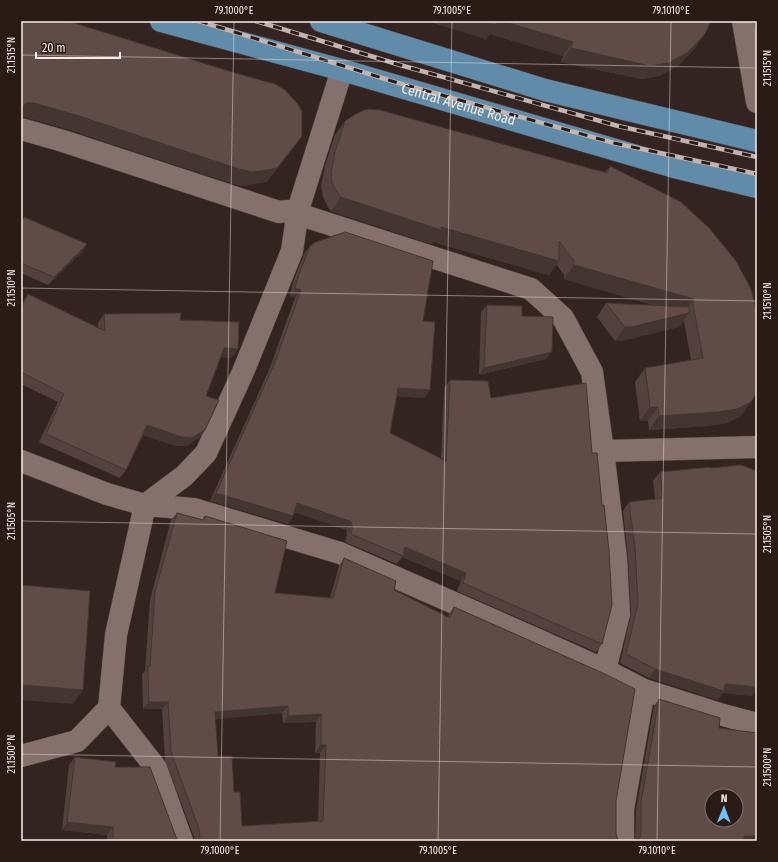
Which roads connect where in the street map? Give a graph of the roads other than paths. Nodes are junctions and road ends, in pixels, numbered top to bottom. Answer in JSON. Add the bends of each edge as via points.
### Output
{"nodes":[{"id":1,"x":161,"y":21,"type":"edge"},
{"id":2,"x":321,"y":21,"type":"edge"},
{"id":3,"x":743,"y":21,"type":"edge"},
{"id":4,"x":342,"y":70,"type":"junction"},
{"id":5,"x":757,"y":102,"type":"edge"},
{"id":6,"x":21,"y":129,"type":"edge"},
{"id":7,"x":757,"y":141,"type":"edge"},
{"id":8,"x":757,"y":187,"type":"edge"},
{"id":9,"x":298,"y":212,"type":"junction"},
{"id":10,"x":757,"y":447,"type":"edge"},
{"id":11,"x":603,"y":451,"type":"junction"},
{"id":12,"x":21,"y":462,"type":"edge"},
{"id":13,"x":145,"y":505,"type":"junction"},
{"id":14,"x":605,"y":670,"type":"junction"},
{"id":15,"x":644,"y":690,"type":"junction"},
{"id":16,"x":109,"y":708,"type":"junction"},
{"id":17,"x":757,"y":724,"type":"edge"},
{"id":18,"x":21,"y":756,"type":"edge"},
{"id":19,"x":182,"y":841,"type":"edge"},
{"id":20,"x":623,"y":841,"type":"edge"}],
"edges":[{"from":1,"to":4,"type":"main road","name":"Central Avenue Road"},
{"from":2,"to":7,"type":"main road","via":[[545,90]]},
{"from":3,"to":5,"type":"street"},
{"from":4,"to":8,"type":"main road","name":"Central Avenue Road","via":[[674,167]]},
{"from":4,"to":9,"type":"street"},
{"from":6,"to":9,"type":"street","via":[[279,212]]},
{"from":9,"to":11,"type":"street","via":[[531,289],[563,318],[592,372]]},
{"from":9,"to":13,"type":"street","via":[[292,251],[244,372],[206,453],[184,476]]},
{"from":10,"to":11,"type":"street"},
{"from":11,"to":14,"type":"street","via":[[616,558],[619,614]]},
{"from":12,"to":13,"type":"street","via":[[107,494]]},
{"from":13,"to":14,"type":"street","via":[[194,508],[340,553]]},
{"from":13,"to":16,"type":"street","via":[[116,635]]},
{"from":14,"to":15,"type":"street"},
{"from":15,"to":17,"type":"street"},
{"from":15,"to":20,"type":"street","via":[[623,809]]},
{"from":16,"to":18,"type":"street","via":[[77,741]]},
{"from":16,"to":19,"type":"street","via":[[156,768]]}]}
